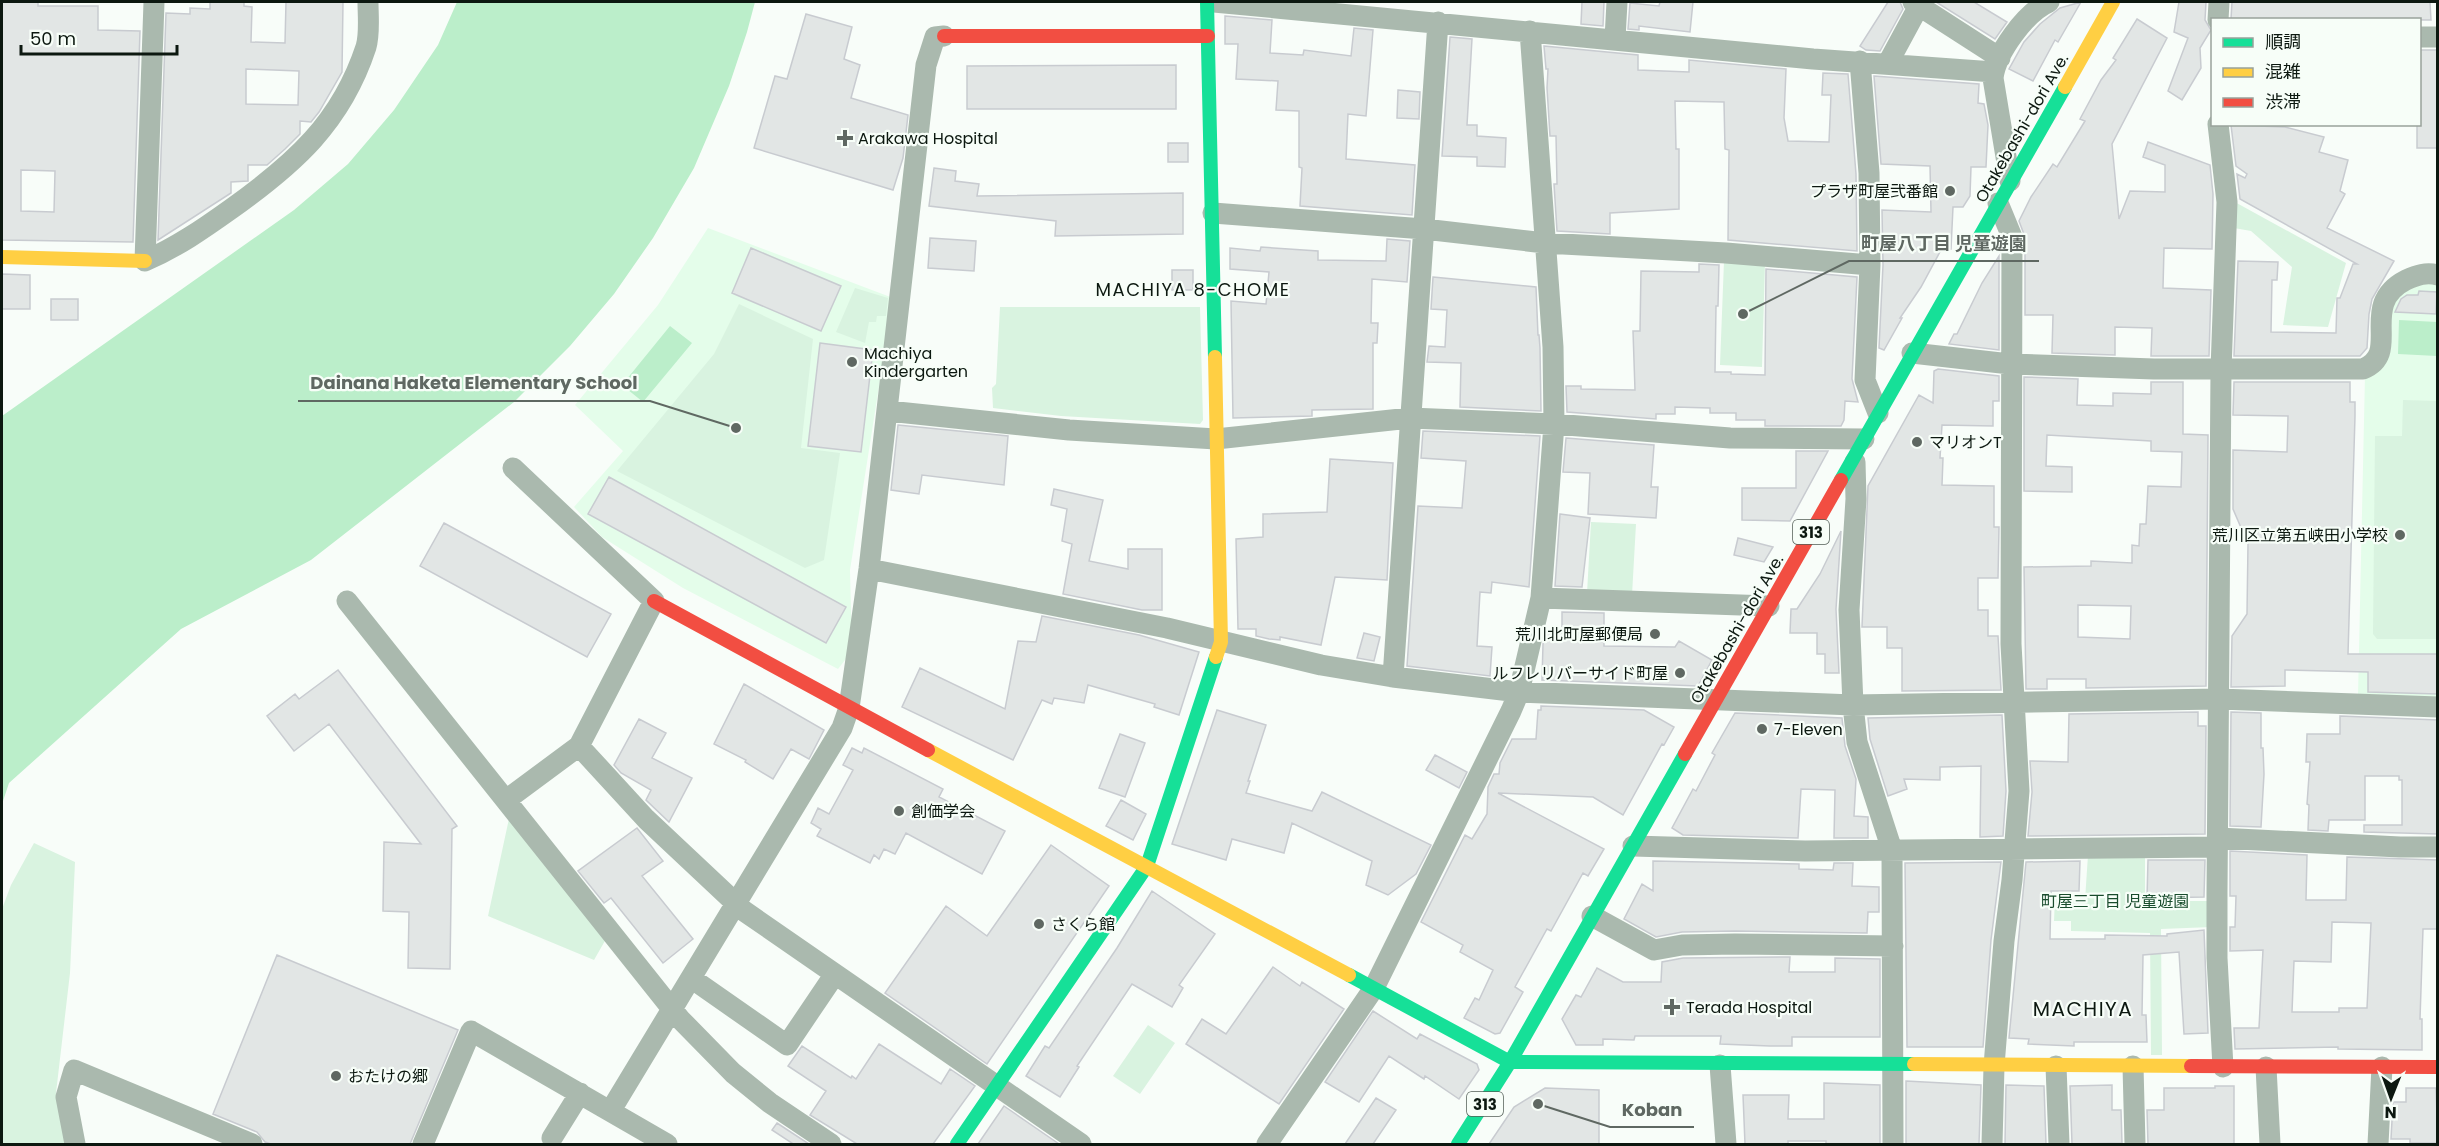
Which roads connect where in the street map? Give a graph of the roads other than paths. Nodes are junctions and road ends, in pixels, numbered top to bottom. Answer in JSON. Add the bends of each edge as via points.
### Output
{"nodes":[{"id":1,"x":154,"y":2,"type":"edge"},
{"id":2,"x":368,"y":2,"type":"edge"},
{"id":3,"x":1206,"y":2,"type":"edge"},
{"id":4,"x":1214,"y":2,"type":"edge"},
{"id":5,"x":1617,"y":2,"type":"edge"},
{"id":6,"x":2049,"y":2,"type":"edge"},
{"id":7,"x":2110,"y":2,"type":"edge"},
{"id":8,"x":2218,"y":2,"type":"edge"},
{"id":9,"x":1918,"y":3,"type":"edge"},
{"id":10,"x":1425,"y":14,"type":"edge"},
{"id":11,"x":2218,"y":18,"type":"edge"},
{"id":12,"x":1530,"y":31,"type":"junction"},
{"id":13,"x":944,"y":36,"type":"joint"},
{"id":14,"x":1208,"y":36,"type":"junction"},
{"id":15,"x":2421,"y":37,"type":"edge"},
{"id":16,"x":2438,"y":37,"type":"edge"},
{"id":17,"x":1615,"y":39,"type":"junction"},
{"id":18,"x":1860,"y":62,"type":"junction"},
{"id":19,"x":1888,"y":63,"type":"junction"},
{"id":20,"x":1997,"y":65,"type":"junction"},
{"id":21,"x":2218,"y":126,"type":"edge"},
{"id":22,"x":2010,"y":181,"type":"junction"},
{"id":23,"x":1998,"y":203,"type":"junction"},
{"id":24,"x":1213,"y":213,"type":"junction"},
{"id":25,"x":1424,"y":229,"type":"junction"},
{"id":26,"x":1545,"y":243,"type":"junction"},
{"id":27,"x":2,"y":257,"type":"edge"},
{"id":28,"x":145,"y":261,"type":"junction"},
{"id":29,"x":1870,"y":265,"type":"junction"},
{"id":30,"x":2438,"y":275,"type":"edge"},
{"id":31,"x":1912,"y":353,"type":"junction"},
{"id":32,"x":2010,"y":364,"type":"junction"},
{"id":33,"x":2221,"y":370,"type":"junction"},
{"id":34,"x":888,"y":411,"type":"junction"},
{"id":35,"x":1878,"y":413,"type":"junction"},
{"id":36,"x":1410,"y":418,"type":"junction"},
{"id":37,"x":1554,"y":424,"type":"junction"},
{"id":38,"x":1216,"y":439,"type":"junction"},
{"id":39,"x":1859,"y":447,"type":"junction"},
{"id":40,"x":513,"y":468,"type":"dead end"},
{"id":41,"x":869,"y":569,"type":"junction"},
{"id":42,"x":1541,"y":598,"type":"junction"},
{"id":43,"x":347,"y":601,"type":"dead end"},
{"id":44,"x":654,"y":601,"type":"junction"},
{"id":45,"x":1769,"y":606,"type":"junction"},
{"id":46,"x":1221,"y":642,"type":"junction"},
{"id":47,"x":1393,"y":677,"type":"junction"},
{"id":48,"x":1519,"y":692,"type":"junction"},
{"id":49,"x":1717,"y":699,"type":"junction"},
{"id":50,"x":2219,"y":699,"type":"junction"},
{"id":51,"x":2014,"y":702,"type":"junction"},
{"id":52,"x":1853,"y":705,"type":"junction"},
{"id":53,"x":2438,"y":707,"type":"edge"},
{"id":54,"x":849,"y":708,"type":"junction"},
{"id":55,"x":579,"y":746,"type":"junction"},
{"id":56,"x":506,"y":800,"type":"junction"},
{"id":57,"x":2218,"y":842,"type":"junction"},
{"id":58,"x":1633,"y":846,"type":"junction"},
{"id":59,"x":2438,"y":847,"type":"edge"},
{"id":60,"x":2014,"y":849,"type":"junction"},
{"id":61,"x":1892,"y":850,"type":"junction"},
{"id":62,"x":1147,"y":866,"type":"junction"},
{"id":63,"x":736,"y":904,"type":"junction"},
{"id":64,"x":1593,"y":916,"type":"junction"},
{"id":65,"x":1893,"y":946,"type":"junction"},
{"id":66,"x":835,"y":974,"type":"junction"},
{"id":67,"x":690,"y":978,"type":"junction"},
{"id":68,"x":1374,"y":988,"type":"junction"},
{"id":69,"x":673,"y":1008,"type":"junction"},
{"id":70,"x":1510,"y":1062,"type":"junction"},
{"id":71,"x":1893,"y":1064,"type":"junction"},
{"id":72,"x":1720,"y":1065,"type":"junction"},
{"id":73,"x":1994,"y":1066,"type":"junction"},
{"id":74,"x":2056,"y":1066,"type":"junction"},
{"id":75,"x":2133,"y":1066,"type":"junction"},
{"id":76,"x":2223,"y":1067,"type":"junction"},
{"id":77,"x":2266,"y":1067,"type":"junction"},
{"id":78,"x":2382,"y":1067,"type":"junction"},
{"id":79,"x":2438,"y":1067,"type":"edge"},
{"id":80,"x":996,"y":1085,"type":"junction"},
{"id":81,"x":580,"y":1093,"type":"junction"},
{"id":82,"x":611,"y":1110,"type":"junction"},
{"id":83,"x":552,"y":1138,"type":"dead end"},
{"id":84,"x":75,"y":1144,"type":"edge"},
{"id":85,"x":252,"y":1144,"type":"edge"},
{"id":86,"x":423,"y":1144,"type":"edge"},
{"id":87,"x":667,"y":1144,"type":"edge"},
{"id":88,"x":831,"y":1144,"type":"edge"},
{"id":89,"x":957,"y":1144,"type":"edge"},
{"id":90,"x":1081,"y":1144,"type":"edge"},
{"id":91,"x":1267,"y":1144,"type":"edge"},
{"id":92,"x":1458,"y":1144,"type":"edge"},
{"id":93,"x":1726,"y":1144,"type":"edge"},
{"id":94,"x":1893,"y":1144,"type":"edge"},
{"id":95,"x":1992,"y":1144,"type":"edge"},
{"id":96,"x":2059,"y":1144,"type":"edge"},
{"id":97,"x":2135,"y":1144,"type":"edge"},
{"id":98,"x":2270,"y":1144,"type":"edge"},
{"id":99,"x":2378,"y":1144,"type":"edge"}],
"edges":[{"from":1,"to":28,"type":"street"},
{"from":2,"to":28,"type":"street","via":[[367,45],[325,128],[258,190],[194,236]]},
{"from":3,"to":14,"type":"street"},
{"from":4,"to":10,"type":"street"},
{"from":5,"to":17,"type":"street"},
{"from":6,"to":20,"type":"street","via":[[2042,4],[2014,32]]},
{"from":7,"to":22,"type":"street","name":"Otakebashi-dori Ave.","number":"313"},
{"from":8,"to":11,"type":"street"},
{"from":9,"to":19,"type":"street"},
{"from":9,"to":20,"type":"street"},
{"from":10,"to":12,"type":"street"},
{"from":10,"to":25,"type":"street"},
{"from":12,"to":17,"type":"street"},
{"from":12,"to":26,"type":"street"},
{"from":13,"to":14,"type":"street"},
{"from":13,"to":34,"type":"street","via":[[935,37],[926,65]]},
{"from":14,"to":24,"type":"street"},
{"from":15,"to":16,"type":"street"},
{"from":17,"to":18,"type":"street"},
{"from":18,"to":19,"type":"street"},
{"from":18,"to":29,"type":"street","via":[[1869,173]]},
{"from":19,"to":20,"type":"street"},
{"from":20,"to":22,"type":"street"},
{"from":21,"to":33,"type":"street","via":[[2228,202]]},
{"from":22,"to":23,"type":"street","name":"Otakebashi-dori Ave.","number":"313"},
{"from":23,"to":31,"type":"street","name":"Otakebashi-dori Ave.","number":"313"},
{"from":23,"to":32,"type":"street","via":[[2012,237]]},
{"from":24,"to":25,"type":"street"},
{"from":24,"to":38,"type":"street"},
{"from":25,"to":26,"type":"street"},
{"from":25,"to":36,"type":"street"},
{"from":26,"to":29,"type":"street"},
{"from":26,"to":37,"type":"street"},
{"from":27,"to":28,"type":"street"},
{"from":29,"to":35,"type":"street","via":[[1865,380]]},
{"from":30,"to":33,"type":"street","via":[[2420,274],[2392,288],[2385,296],[2380,350],[2370,366]]},
{"from":31,"to":32,"type":"street"},
{"from":31,"to":35,"type":"street","name":"Otakebashi-dori Ave.","number":"313"},
{"from":32,"to":33,"type":"street"},
{"from":32,"to":51,"type":"street"},
{"from":33,"to":50,"type":"street"},
{"from":34,"to":38,"type":"street"},
{"from":34,"to":41,"type":"street"},
{"from":35,"to":39,"type":"street","name":"Otakebashi-dori Ave.","number":"313"},
{"from":36,"to":37,"type":"street"},
{"from":36,"to":38,"type":"street"},
{"from":36,"to":47,"type":"street"},
{"from":37,"to":39,"type":"street"},
{"from":37,"to":42,"type":"street"},
{"from":38,"to":46,"type":"street"},
{"from":39,"to":45,"type":"street","name":"Otakebashi-dori Ave.","number":"313"},
{"from":39,"to":52,"type":"street","via":[[1849,610]]},
{"from":40,"to":44,"type":"street"},
{"from":41,"to":46,"type":"street"},
{"from":41,"to":54,"type":"street"},
{"from":42,"to":45,"type":"street"},
{"from":42,"to":48,"type":"street"},
{"from":43,"to":56,"type":"street"},
{"from":44,"to":54,"type":"street"},
{"from":44,"to":55,"type":"street"},
{"from":45,"to":49,"type":"street","name":"Otakebashi-dori Ave.","number":"313"},
{"from":46,"to":47,"type":"street"},
{"from":46,"to":62,"type":"street"},
{"from":47,"to":48,"type":"street"},
{"from":48,"to":49,"type":"street"},
{"from":48,"to":68,"type":"street"},
{"from":49,"to":52,"type":"street"},
{"from":49,"to":58,"type":"street","name":"Otakebashi-dori Ave.","number":"313"},
{"from":50,"to":51,"type":"street"},
{"from":50,"to":53,"type":"street"},
{"from":50,"to":57,"type":"street"},
{"from":51,"to":52,"type":"street"},
{"from":51,"to":60,"type":"street","via":[[2019,791]]},
{"from":52,"to":61,"type":"street","via":[[1857,742]]},
{"from":54,"to":62,"type":"street"},
{"from":54,"to":63,"type":"street","via":[[842,728]]},
{"from":55,"to":56,"type":"street"},
{"from":55,"to":63,"type":"street","via":[[646,819]]},
{"from":56,"to":69,"type":"street"},
{"from":57,"to":59,"type":"street"},
{"from":57,"to":60,"type":"street"},
{"from":57,"to":76,"type":"street","via":[[2217,958]]},
{"from":58,"to":61,"type":"street"},
{"from":58,"to":64,"type":"street","name":"Otakebashi-dori Ave.","number":"313"},
{"from":60,"to":61,"type":"street"},
{"from":60,"to":73,"type":"street"},
{"from":61,"to":65,"type":"street"},
{"from":62,"to":68,"type":"street"},
{"from":62,"to":80,"type":"street"},
{"from":63,"to":66,"type":"street"},
{"from":63,"to":67,"type":"street"},
{"from":64,"to":65,"type":"street","via":[[1654,950],[1725,944]]},
{"from":64,"to":70,"type":"street","name":"Otakebashi-dori Ave.","number":"313"},
{"from":65,"to":71,"type":"street"},
{"from":66,"to":67,"type":"street","via":[[787,1045]]},
{"from":66,"to":80,"type":"street"},
{"from":67,"to":69,"type":"street"},
{"from":68,"to":70,"type":"street"},
{"from":68,"to":91,"type":"street"},
{"from":69,"to":82,"type":"street"},
{"from":69,"to":88,"type":"street","via":[[733,1073]]},
{"from":70,"to":72,"type":"street"},
{"from":70,"to":92,"type":"street","name":"Otakebashi-dori Ave.","number":"313"},
{"from":71,"to":72,"type":"street"},
{"from":71,"to":73,"type":"street"},
{"from":71,"to":94,"type":"street"},
{"from":72,"to":93,"type":"street"},
{"from":73,"to":74,"type":"street"},
{"from":73,"to":95,"type":"street"},
{"from":74,"to":75,"type":"street"},
{"from":74,"to":96,"type":"street"},
{"from":75,"to":76,"type":"street"},
{"from":75,"to":97,"type":"street"},
{"from":76,"to":77,"type":"street"},
{"from":77,"to":78,"type":"street"},
{"from":77,"to":98,"type":"street"},
{"from":78,"to":79,"type":"street"},
{"from":78,"to":99,"type":"street"},
{"from":80,"to":89,"type":"street"},
{"from":80,"to":90,"type":"street"},
{"from":81,"to":82,"type":"street"},
{"from":81,"to":83,"type":"street"},
{"from":81,"to":86,"type":"street","via":[[471,1031]]},
{"from":82,"to":87,"type":"street"},
{"from":84,"to":85,"type":"street","via":[[66,1097],[74,1070]]}]}
